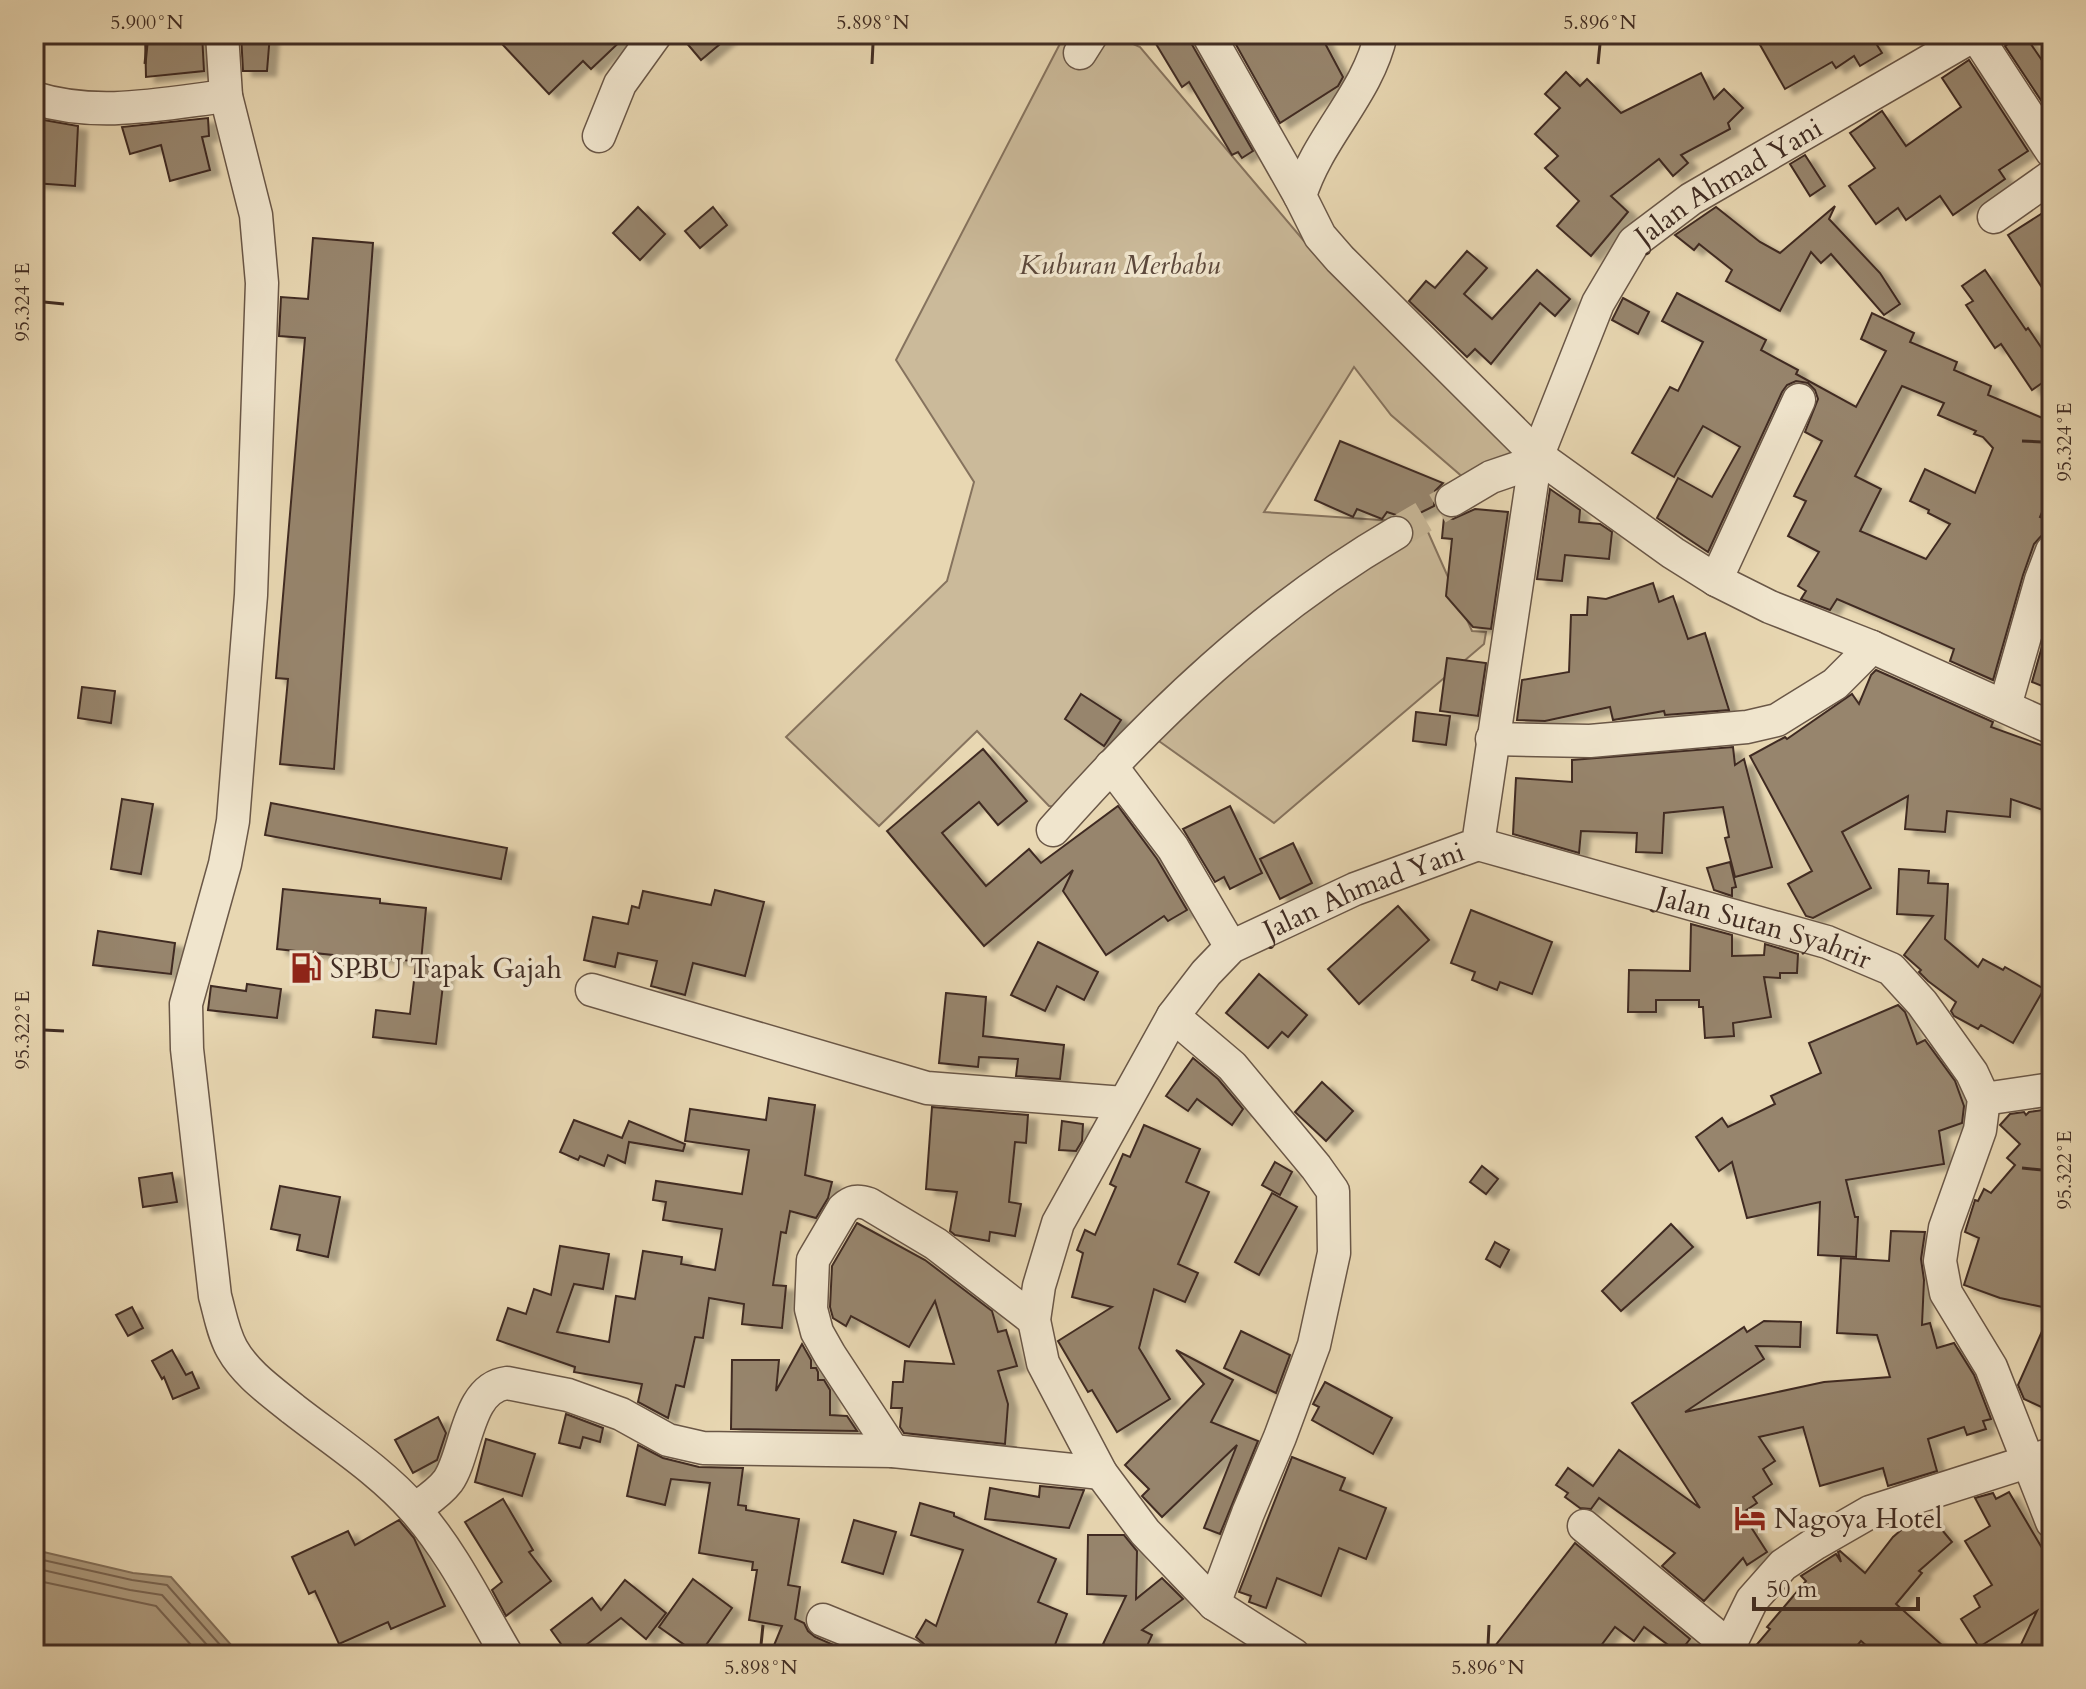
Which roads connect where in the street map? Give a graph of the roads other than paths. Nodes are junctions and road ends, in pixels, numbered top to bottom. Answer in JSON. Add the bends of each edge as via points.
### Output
{"nodes":[{"id":1,"x":222,"y":34,"type":"edge"},
{"id":2,"x":656,"y":34,"type":"edge"},
{"id":3,"x":1208,"y":34,"type":"edge"},
{"id":4,"x":1381,"y":34,"type":"edge"},
{"id":5,"x":1976,"y":34,"type":"edge"},
{"id":6,"x":226,"y":96,"type":"junction"},
{"id":7,"x":34,"y":98,"type":"edge"},
{"id":8,"x":599,"y":136,"type":"dead end"},
{"id":9,"x":2052,"y":152,"type":"edge"},
{"id":10,"x":2052,"y":176,"type":"edge"},
{"id":11,"x":1300,"y":196,"type":"junction"},
{"id":12,"x":1994,"y":217,"type":"dead end"},
{"id":13,"x":1799,"y":400,"type":"dead end"},
{"id":14,"x":1537,"y":459,"type":"junction"},
{"id":15,"x":1452,"y":500,"type":"tunnel mouth"},
{"id":16,"x":1396,"y":533,"type":"tunnel mouth"},
{"id":17,"x":2052,"y":551,"type":"edge"},
{"id":18,"x":1716,"y":580,"type":"junction"},
{"id":19,"x":1872,"y":647,"type":"junction"},
{"id":20,"x":2005,"y":706,"type":"junction"},
{"id":21,"x":2052,"y":728,"type":"edge"},
{"id":22,"x":1492,"y":739,"type":"junction"},
{"id":23,"x":1111,"y":766,"type":"junction"},
{"id":24,"x":1053,"y":830,"type":"dead end"},
{"id":25,"x":1478,"y":844,"type":"junction"},
{"id":26,"x":1231,"y":947,"type":"junction"},
{"id":27,"x":592,"y":990,"type":"dead end"},
{"id":28,"x":1173,"y":1016,"type":"junction"},
{"id":29,"x":2052,"y":1089,"type":"edge"},
{"id":30,"x":1984,"y":1099,"type":"junction"},
{"id":31,"x":1124,"y":1103,"type":"junction"},
{"id":32,"x":1034,"y":1320,"type":"junction"},
{"id":33,"x":893,"y":1451,"type":"junction"},
{"id":34,"x":2040,"y":1457,"type":"edge"},
{"id":35,"x":1101,"y":1473,"type":"junction"},
{"id":36,"x":415,"y":1509,"type":"junction"},
{"id":37,"x":2052,"y":1522,"type":"edge"},
{"id":38,"x":1584,"y":1526,"type":"dead end"},
{"id":39,"x":1214,"y":1604,"type":"junction"},
{"id":40,"x":823,"y":1620,"type":"dead end"},
{"id":41,"x":1727,"y":1650,"type":"edge"},
{"id":42,"x":507,"y":1655,"type":"edge"},
{"id":43,"x":909,"y":1655,"type":"edge"},
{"id":44,"x":1294,"y":1655,"type":"edge"}],
"edges":[{"from":1,"to":6,"type":"street"},
{"from":2,"to":8,"type":"street","via":[[620,84]]},
{"from":3,"to":11,"type":"street"},
{"from":4,"to":11,"type":"street","via":[[1357,95],[1324,142]]},
{"from":5,"to":9,"type":"street"},
{"from":5,"to":14,"type":"street","name":"Jalan Ahmad Yani","via":[[1691,199],[1634,242],[1598,303]]},
{"from":6,"to":7,"type":"street","via":[[85,109]]},
{"from":6,"to":36,"type":"street","via":[[256,215],[262,283],[251,595],[233,821],[186,1004],[215,1296],[232,1349],[245,1368]]},
{"from":10,"to":12,"type":"street"},
{"from":11,"to":14,"type":"street","via":[[1320,236],[1340,259]]},
{"from":13,"to":18,"type":"street"},
{"from":14,"to":15,"type":"street"},
{"from":14,"to":18,"type":"street"},
{"from":14,"to":22,"type":"street","name":"Jalan Ahmad Yani"},
{"from":16,"to":23,"type":"street","via":[[1281,610],[1176,699]]},
{"from":17,"to":20,"type":"street"},
{"from":18,"to":19,"type":"street"},
{"from":19,"to":20,"type":"street"},
{"from":19,"to":22,"type":"street","via":[[1835,684],[1777,720],[1590,741]]},
{"from":20,"to":21,"type":"street"},
{"from":22,"to":25,"type":"street","name":"Jalan Ahmad Yani"},
{"from":23,"to":24,"type":"street"},
{"from":23,"to":26,"type":"street","via":[[1173,848]]},
{"from":25,"to":26,"type":"street","name":"Jalan Ahmad Yani","via":[[1355,889]]},
{"from":25,"to":30,"type":"street","name":"Jalan Sutan Syahrir","via":[[1827,942],[1891,969],[1922,1003],[1972,1073]]},
{"from":26,"to":28,"type":"street","name":"Jalan Ahmad Yani"},
{"from":27,"to":31,"type":"street","via":[[927,1088]]},
{"from":28,"to":31,"type":"street","name":"Jalan Ahmad Yani"},
{"from":28,"to":39,"type":"street","via":[[1232,1066],[1333,1191],[1334,1253],[1314,1345]]},
{"from":29,"to":30,"type":"street"},
{"from":30,"to":34,"type":"street","via":[[1980,1130],[1945,1228],[1940,1261],[1946,1293]]},
{"from":31,"to":32,"type":"street","name":"Jalan Ahmad Yani","via":[[1058,1223]]},
{"from":32,"to":33,"type":"street","via":[[936,1244],[869,1204],[858,1201],[843,1209],[813,1260],[811,1309],[830,1355]]},
{"from":32,"to":35,"type":"street","name":"Jalan Ahmad Yani","via":[[1043,1363]]},
{"from":33,"to":35,"type":"street"},
{"from":33,"to":36,"type":"street","via":[[703,1448],[668,1440],[621,1414],[568,1395],[507,1383],[485,1395],[448,1481]]},
{"from":34,"to":37,"type":"street"},
{"from":34,"to":41,"type":"street","via":[[1870,1512],[1816,1543],[1783,1565],[1752,1600]]},
{"from":35,"to":39,"type":"street","name":"Jalan Ahmad Yani","via":[[1145,1532]]},
{"from":36,"to":42,"type":"street"},
{"from":38,"to":41,"type":"street"},
{"from":39,"to":44,"type":"street","name":"Jalan Ahmad Yani"},
{"from":40,"to":43,"type":"street"}]}
